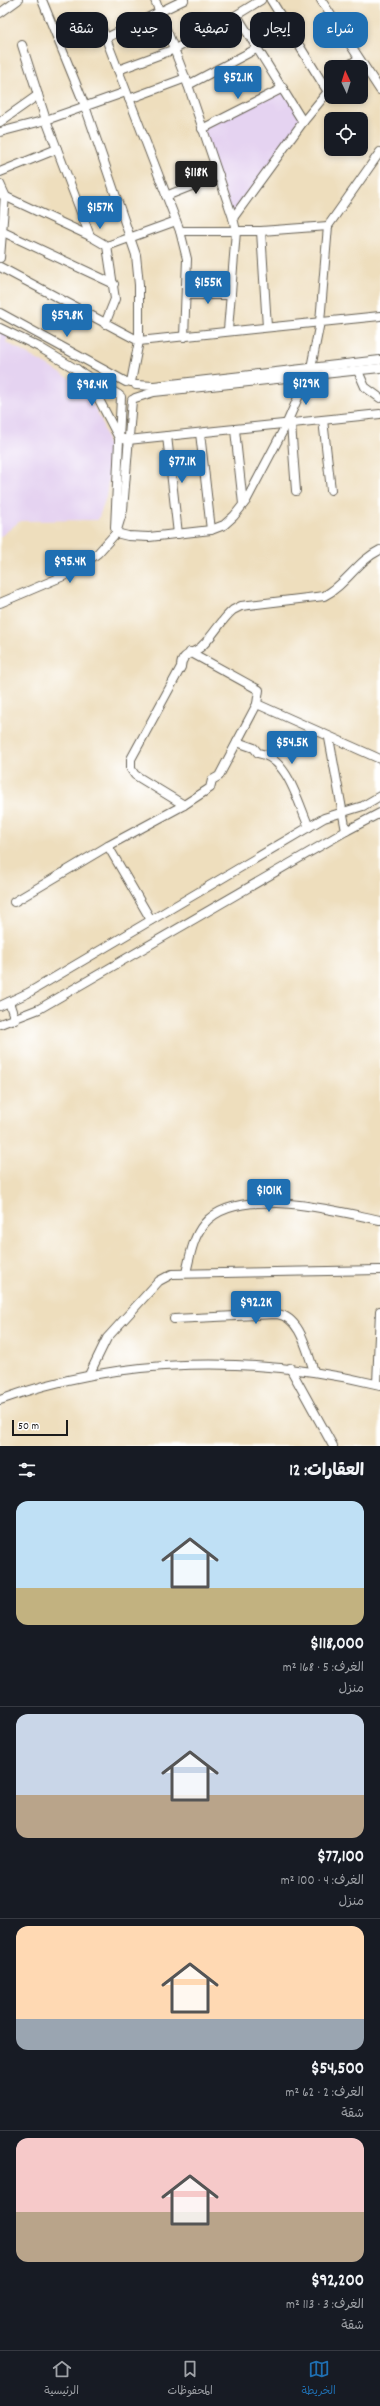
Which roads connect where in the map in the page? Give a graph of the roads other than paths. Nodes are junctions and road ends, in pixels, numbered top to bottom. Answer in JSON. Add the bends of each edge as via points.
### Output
{"nodes":[{"id":1,"x":18,"y":0,"type":"edge"},
{"id":2,"x":42,"y":0,"type":"edge"},
{"id":3,"x":155,"y":0,"type":"edge"},
{"id":4,"x":184,"y":0,"type":"edge"},
{"id":5,"x":261,"y":0,"type":"edge"},
{"id":6,"x":271,"y":0,"type":"edge"},
{"id":7,"x":320,"y":0,"type":"edge"},
{"id":8,"x":160,"y":12,"type":"edge"},
{"id":9,"x":162,"y":12,"type":"edge"},
{"id":10,"x":240,"y":12,"type":"edge"},
{"id":11,"x":0,"y":13,"type":"edge"},
{"id":12,"x":242,"y":24,"type":"edge"},
{"id":13,"x":250,"y":36,"type":"edge"},
{"id":14,"x":172,"y":42,"type":"edge"},
{"id":15,"x":108,"y":43,"type":"edge"},
{"id":16,"x":22,"y":45,"type":"dead end"},
{"id":17,"x":180,"y":46,"type":"edge"},
{"id":18,"x":258,"y":48,"type":"joint"},
{"id":19,"x":175,"y":49,"type":"junction"},
{"id":20,"x":358,"y":59,"type":"joint"},
{"id":21,"x":118,"y":70,"type":"junction"},
{"id":22,"x":187,"y":81,"type":"junction"},
{"id":23,"x":324,"y":81,"type":"edge"},
{"id":24,"x":283,"y":88,"type":"junction"},
{"id":25,"x":380,"y":90,"type":"edge"},
{"id":26,"x":38,"y":95,"type":"junction"},
{"id":27,"x":128,"y":96,"type":"junction"},
{"id":28,"x":324,"y":97,"type":"edge"},
{"id":29,"x":85,"y":106,"type":"junction"},
{"id":30,"x":46,"y":120,"type":"junction"},
{"id":31,"x":0,"y":122,"type":"edge"},
{"id":32,"x":302,"y":122,"type":"junction"},
{"id":33,"x":202,"y":129,"type":"junction"},
{"id":34,"x":0,"y":132,"type":"edge"},
{"id":35,"x":57,"y":149,"type":"junction"},
{"id":36,"x":380,"y":152,"type":"edge"},
{"id":37,"x":0,"y":172,"type":"edge"},
{"id":38,"x":219,"y":175,"type":"junction"},
{"id":39,"x":0,"y":184,"type":"edge"},
{"id":40,"x":3,"y":195,"type":"edge"},
{"id":41,"x":166,"y":196,"type":"junction"},
{"id":42,"x":233,"y":218,"type":"junction"},
{"id":43,"x":176,"y":221,"type":"junction"},
{"id":44,"x":328,"y":226,"type":"junction"},
{"id":45,"x":1,"y":231,"type":"junction"},
{"id":46,"x":180,"y":231,"type":"junction"},
{"id":47,"x":236,"y":231,"type":"junction"},
{"id":48,"x":261,"y":231,"type":"junction"},
{"id":49,"x":90,"y":236,"type":"junction"},
{"id":50,"x":132,"y":237,"type":"junction"},
{"id":51,"x":106,"y":246,"type":"junction"},
{"id":52,"x":0,"y":258,"type":"edge"},
{"id":53,"x":0,"y":267,"type":"edge"},
{"id":54,"x":114,"y":284,"type":"junction"},
{"id":55,"x":186,"y":295,"type":"junction"},
{"id":56,"x":231,"y":295,"type":"junction"},
{"id":57,"x":0,"y":313,"type":"edge"},
{"id":58,"x":380,"y":316,"type":"edge"},
{"id":59,"x":320,"y":322,"type":"junction"},
{"id":60,"x":105,"y":324,"type":"junction"},
{"id":61,"x":267,"y":327,"type":"junction"},
{"id":62,"x":0,"y":328,"type":"edge"},
{"id":63,"x":228,"y":330,"type":"junction"},
{"id":64,"x":184,"y":337,"type":"junction"},
{"id":65,"x":139,"y":341,"type":"junction"},
{"id":66,"x":380,"y":360,"type":"edge"},
{"id":67,"x":311,"y":368,"type":"junction"},
{"id":68,"x":380,"y":368,"type":"edge"},
{"id":69,"x":77,"y":369,"type":"junction"},
{"id":70,"x":358,"y":371,"type":"junction"},
{"id":71,"x":308,"y":376,"type":"junction"},
{"id":72,"x":131,"y":383,"type":"junction"},
{"id":73,"x":120,"y":396,"type":"junction"},
{"id":74,"x":380,"y":398,"type":"edge"},
{"id":75,"x":134,"y":399,"type":"junction"},
{"id":76,"x":380,"y":414,"type":"edge"},
{"id":77,"x":324,"y":420,"type":"junction"},
{"id":78,"x":288,"y":424,"type":"junction"},
{"id":79,"x":235,"y":430,"type":"junction"},
{"id":80,"x":200,"y":433,"type":"junction"},
{"id":81,"x":167,"y":436,"type":"junction"},
{"id":82,"x":119,"y":438,"type":"junction"},
{"id":83,"x":128,"y":440,"type":"junction"},
{"id":84,"x":331,"y":490,"type":"dead end"},
{"id":85,"x":296,"y":491,"type":"dead end"},
{"id":86,"x":243,"y":504,"type":"junction"},
{"id":87,"x":211,"y":530,"type":"junction"},
{"id":88,"x":116,"y":533,"type":"junction"},
{"id":89,"x":178,"y":534,"type":"junction"},
{"id":90,"x":380,"y":550,"type":"edge"},
{"id":91,"x":0,"y":603,"type":"edge"},
{"id":92,"x":190,"y":652,"type":"junction"},
{"id":93,"x":257,"y":704,"type":"junction"},
{"id":94,"x":329,"y":738,"type":"junction"},
{"id":95,"x":237,"y":742,"type":"junction"},
{"id":96,"x":380,"y":759,"type":"edge"},
{"id":97,"x":380,"y":796,"type":"edge"},
{"id":98,"x":184,"y":805,"type":"junction"},
{"id":99,"x":341,"y":813,"type":"junction"},
{"id":100,"x":380,"y":813,"type":"edge"},
{"id":101,"x":309,"y":827,"type":"junction"},
{"id":102,"x":346,"y":831,"type":"junction"},
{"id":103,"x":108,"y":846,"type":"junction"},
{"id":104,"x":14,"y":902,"type":"dead end"},
{"id":105,"x":151,"y":920,"type":"junction"},
{"id":106,"x":9,"y":1002,"type":"junction"},
{"id":107,"x":0,"y":1006,"type":"edge"},
{"id":108,"x":15,"y":1020,"type":"junction"},
{"id":109,"x":0,"y":1024,"type":"edge"},
{"id":110,"x":380,"y":1220,"type":"edge"},
{"id":111,"x":380,"y":1270,"type":"edge"},
{"id":112,"x":186,"y":1272,"type":"junction"},
{"id":113,"x":380,"y":1311,"type":"edge"},
{"id":114,"x":174,"y":1319,"type":"dead end"},
{"id":115,"x":290,"y":1368,"type":"junction"},
{"id":116,"x":314,"y":1371,"type":"junction"},
{"id":117,"x":89,"y":1375,"type":"junction"},
{"id":118,"x":378,"y":1384,"type":"edge"},
{"id":119,"x":0,"y":1400,"type":"edge"},
{"id":120,"x":333,"y":1446,"type":"edge"}],
"edges":[{"from":1,"to":11,"type":"street"},
{"from":2,"to":29,"type":"street"},
{"from":3,"to":8,"type":"street"},
{"from":4,"to":9,"type":"street"},
{"from":5,"to":10,"type":"street"},
{"from":6,"to":23,"type":"street"},
{"from":7,"to":20,"type":"street"},
{"from":12,"to":13,"type":"street"},
{"from":14,"to":19,"type":"street"},
{"from":15,"to":21,"type":"street"},
{"from":16,"to":26,"type":"street"},
{"from":17,"to":19,"type":"street"},
{"from":18,"to":22,"type":"street"},
{"from":18,"to":24,"type":"street"},
{"from":19,"to":21,"type":"street"},
{"from":19,"to":22,"type":"street"},
{"from":20,"to":25,"type":"street"},
{"from":21,"to":27,"type":"street"},
{"from":22,"to":27,"type":"street"},
{"from":22,"to":33,"type":"street"},
{"from":24,"to":32,"type":"street"},
{"from":24,"to":33,"type":"street"},
{"from":26,"to":30,"type":"street"},
{"from":26,"to":31,"type":"street"},
{"from":27,"to":29,"type":"street"},
{"from":27,"to":41,"type":"street"},
{"from":28,"to":32,"type":"street"},
{"from":29,"to":30,"type":"street"},
{"from":29,"to":50,"type":"street"},
{"from":30,"to":34,"type":"street"},
{"from":30,"to":35,"type":"street"},
{"from":32,"to":42,"type":"street"},
{"from":33,"to":38,"type":"street"},
{"from":35,"to":37,"type":"street"},
{"from":35,"to":49,"type":"street"},
{"from":36,"to":44,"type":"street"},
{"from":38,"to":41,"type":"street"},
{"from":38,"to":42,"type":"street"},
{"from":39,"to":40,"type":"street"},
{"from":40,"to":45,"type":"street"},
{"from":40,"to":49,"type":"street"},
{"from":41,"to":43,"type":"street"},
{"from":42,"to":47,"type":"street"},
{"from":43,"to":46,"type":"street"},
{"from":43,"to":50,"type":"street"},
{"from":44,"to":48,"type":"street"},
{"from":44,"to":59,"type":"street"},
{"from":45,"to":52,"type":"street"},
{"from":45,"to":54,"type":"street"},
{"from":46,"to":47,"type":"street"},
{"from":46,"to":55,"type":"street","via":[[187,259]]},
{"from":47,"to":48,"type":"street"},
{"from":47,"to":56,"type":"street"},
{"from":48,"to":61,"type":"street"},
{"from":49,"to":51,"type":"street"},
{"from":50,"to":51,"type":"street"},
{"from":50,"to":65,"type":"street","via":[[138,269]]},
{"from":51,"to":54,"type":"street"},
{"from":53,"to":60,"type":"street"},
{"from":54,"to":60,"type":"street","via":[[115,299]]},
{"from":55,"to":56,"type":"street"},
{"from":55,"to":64,"type":"street"},
{"from":56,"to":63,"type":"street"},
{"from":57,"to":72,"type":"street"},
{"from":58,"to":59,"type":"street"},
{"from":59,"to":61,"type":"street"},
{"from":59,"to":67,"type":"street"},
{"from":60,"to":65,"type":"street"},
{"from":61,"to":63,"type":"street"},
{"from":62,"to":69,"type":"street"},
{"from":63,"to":64,"type":"street"},
{"from":64,"to":65,"type":"street"},
{"from":65,"to":72,"type":"street"},
{"from":66,"to":67,"type":"street"},
{"from":67,"to":71,"type":"street"},
{"from":67,"to":72,"type":"street","via":[[154,386]]},
{"from":68,"to":70,"type":"street"},
{"from":69,"to":73,"type":"street"},
{"from":69,"to":82,"type":"street","via":[[93,388]]},
{"from":70,"to":71,"type":"street"},
{"from":70,"to":74,"type":"street","via":[[365,387]]},
{"from":71,"to":75,"type":"street","via":[[154,392]]},
{"from":71,"to":78,"type":"street"},
{"from":72,"to":73,"type":"street","via":[[120,385]]},
{"from":72,"to":75,"type":"street","via":[[138,392]]},
{"from":73,"to":75,"type":"street","via":[[126,400]]},
{"from":73,"to":82,"type":"street"},
{"from":75,"to":83,"type":"street"},
{"from":76,"to":77,"type":"street"},
{"from":77,"to":78,"type":"street"},
{"from":77,"to":84,"type":"street"},
{"from":78,"to":79,"type":"street"},
{"from":78,"to":85,"type":"street"},
{"from":78,"to":86,"type":"street"},
{"from":79,"to":80,"type":"street"},
{"from":79,"to":86,"type":"street"},
{"from":80,"to":81,"type":"street"},
{"from":80,"to":87,"type":"street"},
{"from":81,"to":83,"type":"street"},
{"from":81,"to":89,"type":"street"},
{"from":82,"to":83,"type":"street"},
{"from":82,"to":88,"type":"street"},
{"from":83,"to":88,"type":"street","via":[[123,510]]},
{"from":86,"to":87,"type":"street","via":[[224,525]]},
{"from":87,"to":89,"type":"street"},
{"from":88,"to":89,"type":"street","via":[[137,537]]},
{"from":88,"to":91,"type":"street","via":[[98,553],[73,572]]},
{"from":90,"to":92,"type":"street","via":[[364,561],[335,591],[324,596],[241,606],[233,610],[201,648]]},
{"from":92,"to":93,"type":"street","via":[[259,690]]},
{"from":92,"to":98,"type":"street","via":[[181,661],[181,667],[130,762],[135,775]]},
{"from":93,"to":94,"type":"street"},
{"from":93,"to":95,"type":"street"},
{"from":94,"to":96,"type":"street"},
{"from":94,"to":99,"type":"street"},
{"from":95,"to":98,"type":"street","via":[[219,776],[212,780],[210,788]]},
{"from":95,"to":101,"type":"street","via":[[254,748],[258,753],[269,755],[284,772]]},
{"from":97,"to":99,"type":"street","via":[[363,806]]},
{"from":98,"to":103,"type":"street"},
{"from":99,"to":101,"type":"street","via":[[324,818]]},
{"from":99,"to":102,"type":"street"},
{"from":100,"to":102,"type":"street"},
{"from":101,"to":105,"type":"street"},
{"from":102,"to":108,"type":"street"},
{"from":103,"to":104,"type":"street"},
{"from":103,"to":105,"type":"street"},
{"from":105,"to":106,"type":"street"},
{"from":106,"to":107,"type":"street"},
{"from":106,"to":108,"type":"street"},
{"from":108,"to":109,"type":"street"},
{"from":110,"to":112,"type":"street","via":[[287,1203],[228,1208],[211,1217],[198,1232]]},
{"from":111,"to":112,"type":"street"},
{"from":112,"to":117,"type":"street","via":[[165,1277],[154,1286],[108,1338]]},
{"from":113,"to":118,"type":"street"},
{"from":114,"to":116,"type":"street","via":[[277,1314],[285,1316],[297,1327]]},
{"from":115,"to":116,"type":"street"},
{"from":115,"to":117,"type":"street","via":[[196,1365],[137,1368]]},
{"from":115,"to":120,"type":"street"},
{"from":116,"to":118,"type":"street"},
{"from":117,"to":119,"type":"street","via":[[48,1383]]}]}
